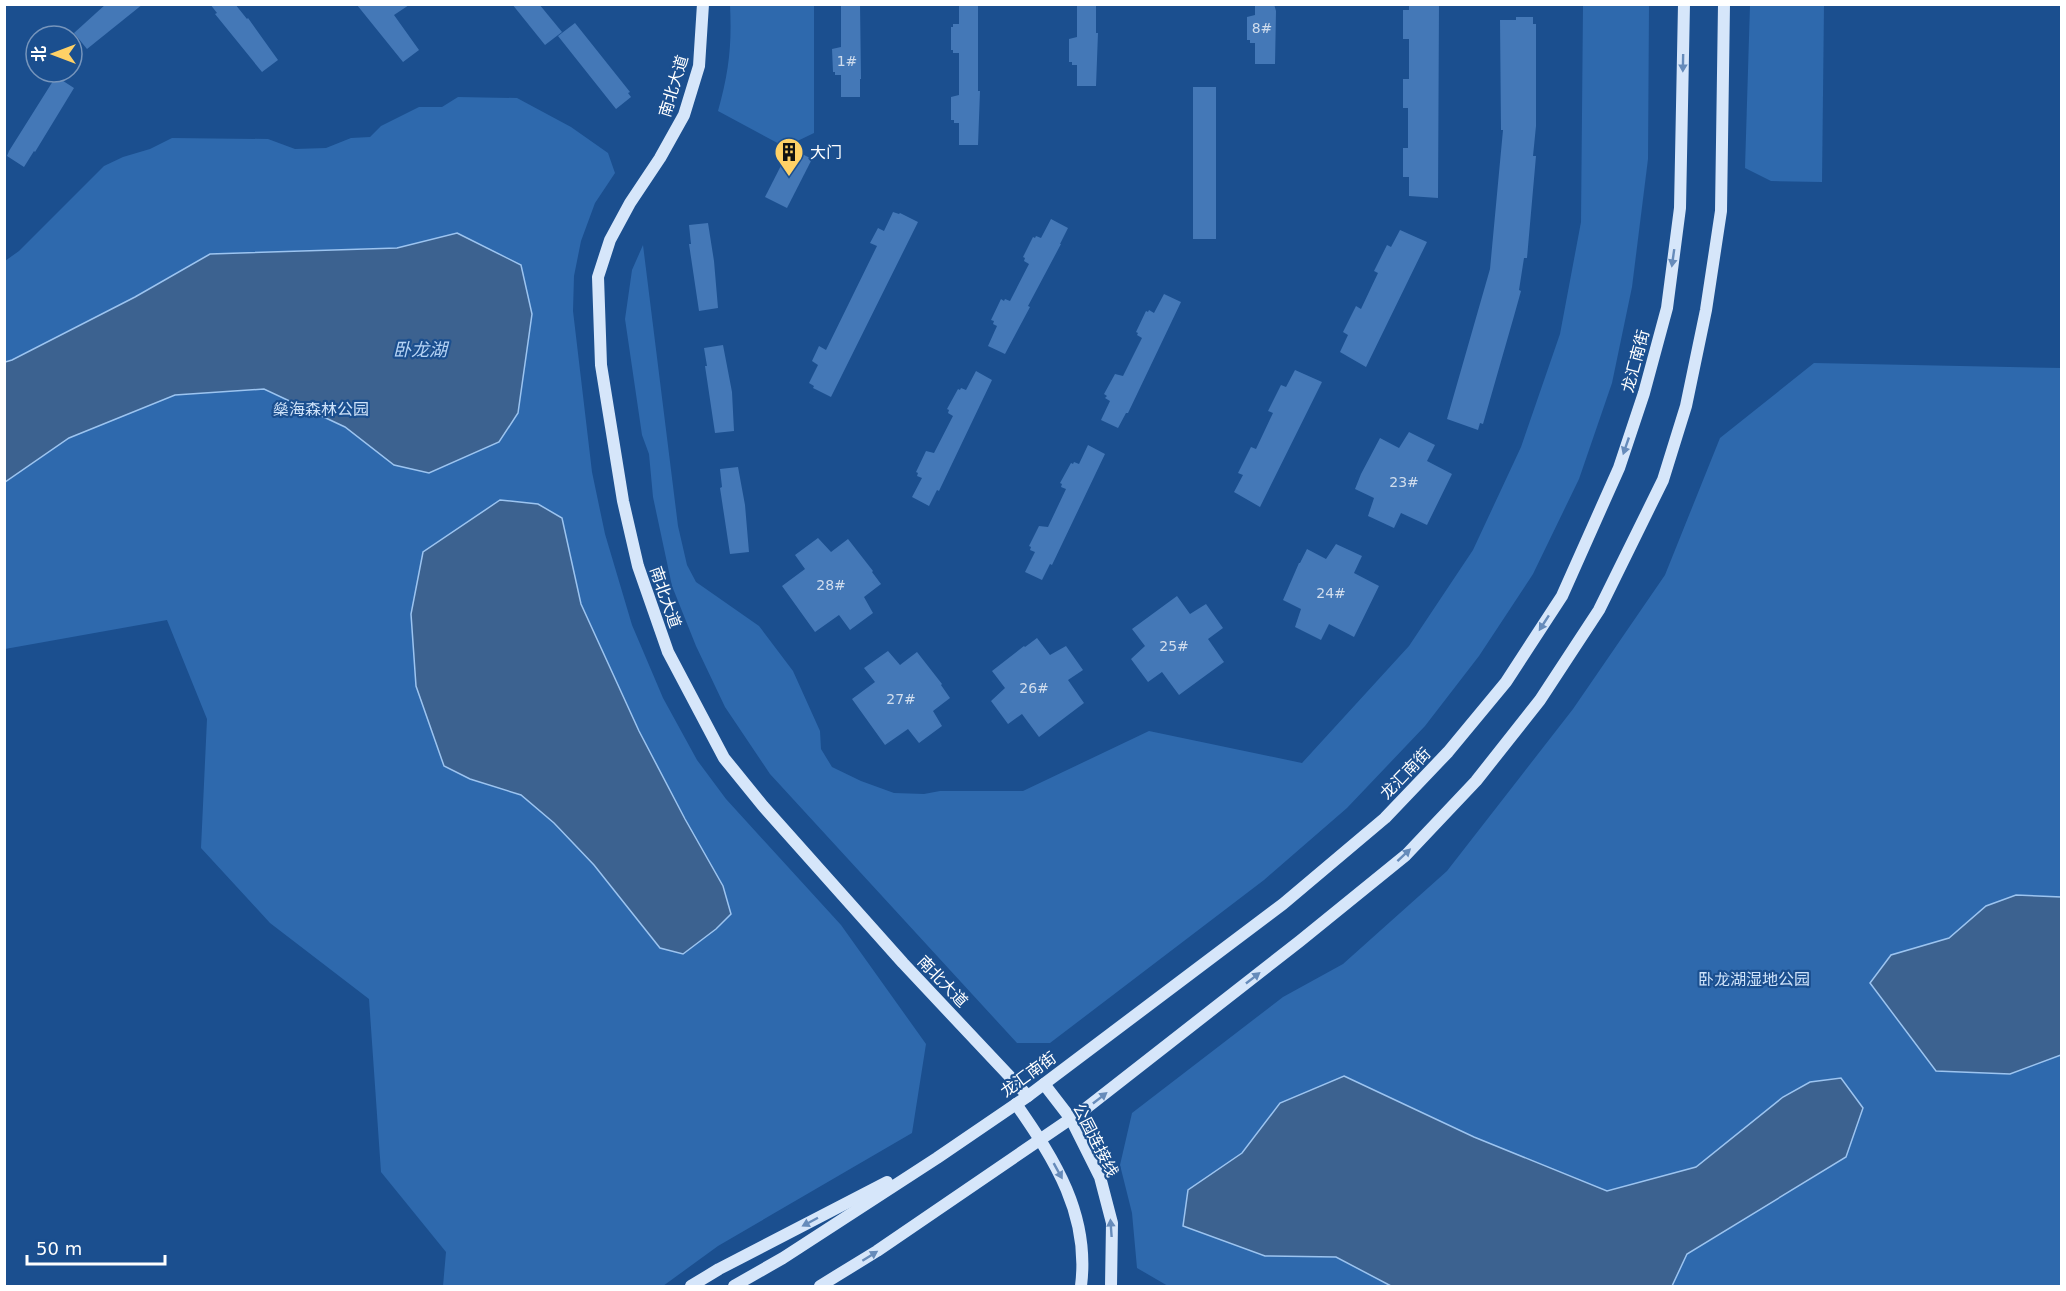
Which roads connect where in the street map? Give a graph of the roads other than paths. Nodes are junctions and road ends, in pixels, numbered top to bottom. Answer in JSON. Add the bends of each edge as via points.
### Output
{"nodes":[{"id":1,"x":702,"y":4,"type":"edge"},
{"id":2,"x":1684,"y":4,"type":"edge"},
{"id":3,"x":1724,"y":4,"type":"edge"},
{"id":4,"x":1044,"y":1084,"type":"junction"},
{"id":5,"x":1029,"y":1096,"type":"junction"},
{"id":6,"x":1016,"y":1104,"type":"junction"},
{"id":7,"x":1071,"y":1119,"type":"junction"},
{"id":8,"x":1041,"y":1140,"type":"junction"},
{"id":9,"x":937,"y":1158,"type":"junction"},
{"id":10,"x":691,"y":1287,"type":"edge"},
{"id":11,"x":734,"y":1287,"type":"edge"},
{"id":12,"x":820,"y":1287,"type":"edge"},
{"id":13,"x":1081,"y":1287,"type":"edge"},
{"id":14,"x":1111,"y":1287,"type":"edge"}],
"edges":[{"from":1,"to":5,"type":"main road","name":"南北大道","via":[[699,66],[684,116],[630,202],[610,240],[598,277],[601,365],[622,501],[638,566],[668,652],[724,758],[903,963]]},
{"from":2,"to":4,"type":"main road","name":"龙汇南街","one_way":true,"via":[[1680,208],[1667,308],[1619,468],[1562,596],[1506,682],[1448,753],[1385,818],[1282,904]]},
{"from":7,"to":3,"type":"main road","one_way":true,"via":[[1406,855],[1476,781],[1540,700],[1599,610],[1663,480],[1686,406],[1704,321],[1721,211]]},
{"from":4,"to":5,"type":"main road","name":"龙汇南街"},
{"from":4,"to":7,"type":"main road","name":"公园连接线"},
{"from":5,"to":6,"type":"main road","name":"龙汇南街"},
{"from":6,"to":8,"type":"main road"},
{"from":6,"to":9,"type":"main road","name":"龙汇南街"},
{"from":7,"to":8,"type":"main road"},
{"from":14,"to":7,"type":"main road","name":"公园连接线","one_way":true,"via":[[1112,1223],[1100,1177]]},
{"from":12,"to":8,"type":"main road","one_way":true},
{"from":8,"to":13,"type":"main road","one_way":true,"via":[[1068,1190],[1079,1228]]},
{"from":9,"to":10,"type":"main road","one_way":true},
{"from":9,"to":11,"type":"main road","name":"龙汇南街"}]}
